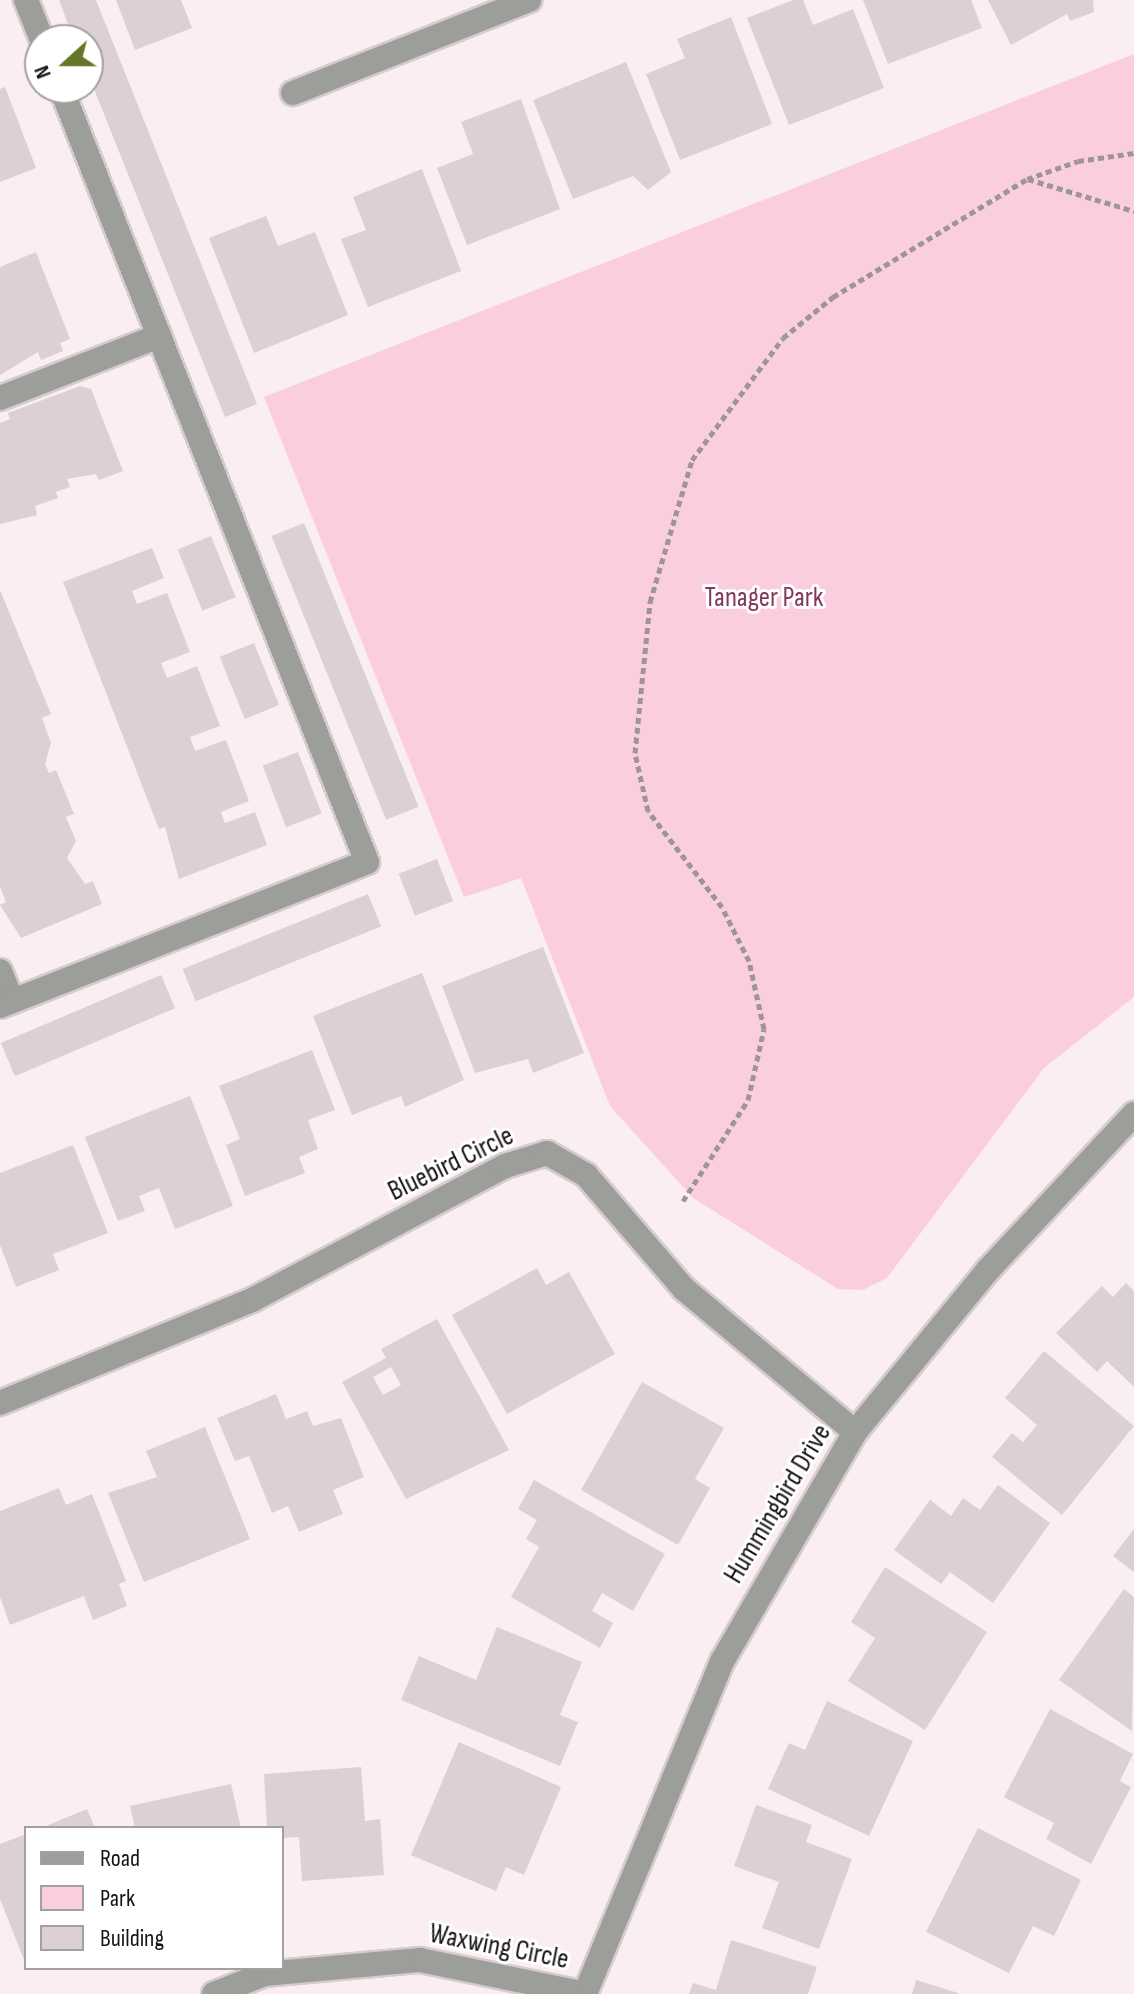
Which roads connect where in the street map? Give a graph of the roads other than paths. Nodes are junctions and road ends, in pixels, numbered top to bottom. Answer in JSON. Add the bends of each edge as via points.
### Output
{"nodes":[{"id":1,"x":26,"y":0,"type":"edge"},
{"id":2,"x":529,"y":0,"type":"edge"},
{"id":3,"x":36,"y":24,"type":"edge"},
{"id":4,"x":293,"y":93,"type":"dead end"},
{"id":5,"x":67,"y":104,"type":"edge"},
{"id":6,"x":159,"y":336,"type":"junction"},
{"id":7,"x":0,"y":398,"type":"edge"},
{"id":8,"x":0,"y":971,"type":"edge"},
{"id":9,"x":6,"y":1003,"type":"edge"},
{"id":10,"x":1134,"y":1114,"type":"edge"},
{"id":11,"x":0,"y":1403,"type":"edge"},
{"id":12,"x":855,"y":1432,"type":"junction"},
{"id":13,"x":214,"y":1994,"type":"edge"},
{"id":14,"x":585,"y":1994,"type":"edge"}],
"edges":[{"from":1,"to":3,"type":"street"},
{"from":2,"to":4,"type":"street"},
{"from":5,"to":6,"type":"street"},
{"from":6,"to":7,"type":"street"},
{"from":6,"to":9,"type":"street","via":[[367,862]]},
{"from":8,"to":9,"type":"street"},
{"from":10,"to":12,"type":"street","name":"Hummingbird Drive","via":[[988,1270]]},
{"from":11,"to":12,"type":"street","name":"Bluebird Circle","via":[[252,1300],[505,1166],[547,1153],[586,1175],[684,1289]]},
{"from":12,"to":14,"type":"street","name":"Hummingbird Drive","via":[[723,1660]]},
{"from":13,"to":14,"type":"street","name":"Waxwing Circle","via":[[265,1974],[420,1960]]}]}
